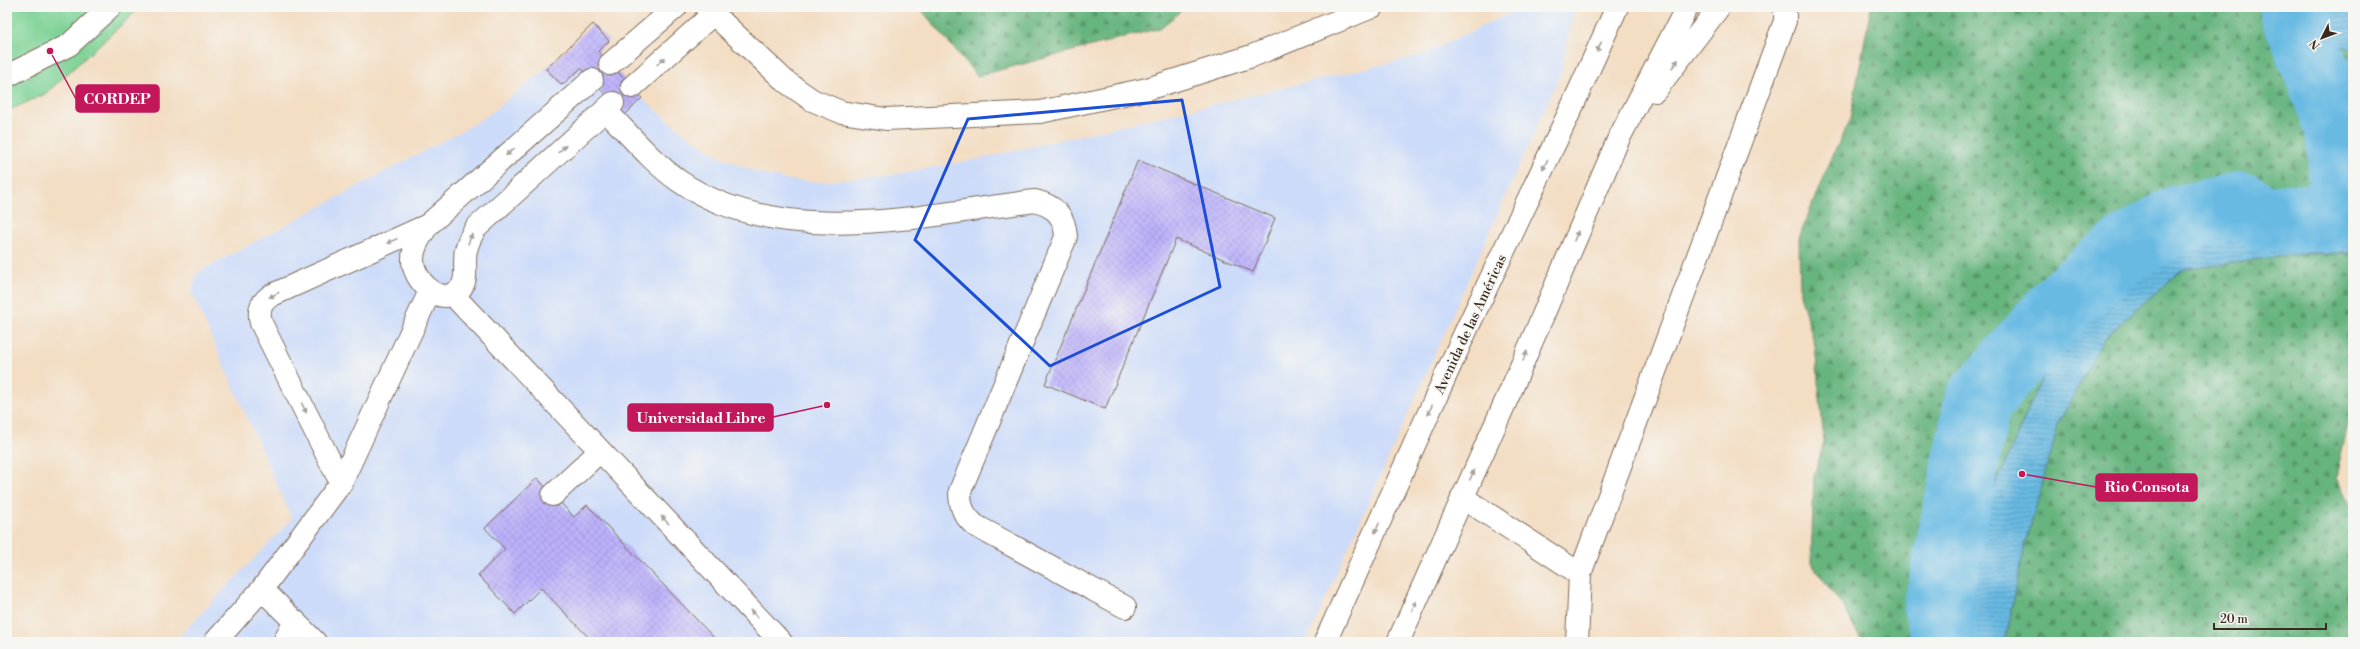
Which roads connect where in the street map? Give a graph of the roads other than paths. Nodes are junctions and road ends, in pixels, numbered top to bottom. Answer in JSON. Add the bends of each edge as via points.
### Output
{"nodes":[{"id":1,"x":110,"y":7,"type":"edge"},
{"id":2,"x":676,"y":7,"type":"edge"},
{"id":3,"x":1372,"y":7,"type":"edge"},
{"id":4,"x":1687,"y":7,"type":"edge"},
{"id":5,"x":1719,"y":7,"type":"edge"},
{"id":6,"x":1786,"y":7,"type":"edge"},
{"id":7,"x":1615,"y":8,"type":"edge"},
{"id":8,"x":710,"y":11,"type":"edge"},
{"id":9,"x":610,"y":64,"type":"dead end"},
{"id":10,"x":7,"y":76,"type":"edge"},
{"id":11,"x":592,"y":80,"type":"dead end"},
{"id":12,"x":632,"y":87,"type":"dead end"},
{"id":13,"x":1618,"y":140,"type":"junction"},
{"id":14,"x":428,"y":225,"type":"junction"},
{"id":15,"x":430,"y":291,"type":"junction"},
{"id":16,"x":453,"y":295,"type":"junction"},
{"id":17,"x":600,"y":451,"type":"junction"},
{"id":18,"x":341,"y":483,"type":"junction"},
{"id":19,"x":553,"y":495,"type":"dead end"},
{"id":20,"x":1462,"y":498,"type":"junction"},
{"id":21,"x":1580,"y":574,"type":"junction"},
{"id":22,"x":262,"y":589,"type":"junction"},
{"id":23,"x":1125,"y":607,"type":"dead end"},
{"id":24,"x":295,"y":622,"type":"junction"},
{"id":25,"x":215,"y":642,"type":"edge"},
{"id":26,"x":284,"y":642,"type":"edge"},
{"id":27,"x":315,"y":642,"type":"edge"},
{"id":28,"x":781,"y":642,"type":"edge"},
{"id":29,"x":1325,"y":642,"type":"edge"},
{"id":30,"x":1398,"y":642,"type":"edge"},
{"id":31,"x":1577,"y":642,"type":"edge"}],
"edges":[{"from":1,"to":10,"type":"main road","via":[[69,45]]},
{"from":2,"to":9,"type":"main road"},
{"from":3,"to":8,"type":"main road","via":[[1252,56],[1147,88],[1040,112],[886,119],[841,112],[812,100],[785,81]]},
{"from":4,"to":13,"type":"main road"},
{"from":13,"to":5,"type":"main road","one_way":true},
{"from":6,"to":21,"type":"main road","via":[[1785,21]]},
{"from":7,"to":29,"type":"main road","name":"Avenida de las Américas","one_way":true,"via":[[1568,116],[1464,335]]},
{"from":12,"to":8,"type":"main road","one_way":true},
{"from":11,"to":14,"type":"main road","one_way":true},
{"from":20,"to":13,"type":"main road","one_way":true},
{"from":14,"to":15,"type":"main road","via":[[415,246],[413,259],[414,271]]},
{"from":14,"to":18,"type":"main road","one_way":true,"via":[[270,296],[260,307],[262,323]]},
{"from":15,"to":16,"type":"main road","via":[[442,296]]},
{"from":15,"to":18,"type":"main road"},
{"from":16,"to":17,"type":"main road"},
{"from":16,"to":23,"type":"main road","one_way":true,"via":[[461,288],[465,277],[466,251],[476,228],[609,107],[656,161],[678,181],[718,202],[757,215],[823,224],[870,222],[1035,201],[1049,204],[1060,214],[1066,225],[1066,237],[960,491],[960,505],[965,517],[976,526]]},
{"from":17,"to":19,"type":"main road"},
{"from":28,"to":17,"type":"main road","one_way":true},
{"from":18,"to":22,"type":"main road"},
{"from":20,"to":21,"type":"main road"},
{"from":30,"to":20,"type":"main road","one_way":true},
{"from":21,"to":31,"type":"main road"},
{"from":22,"to":24,"type":"main road"},
{"from":22,"to":25,"type":"main road"},
{"from":24,"to":26,"type":"main road"},
{"from":24,"to":27,"type":"main road"}]}
